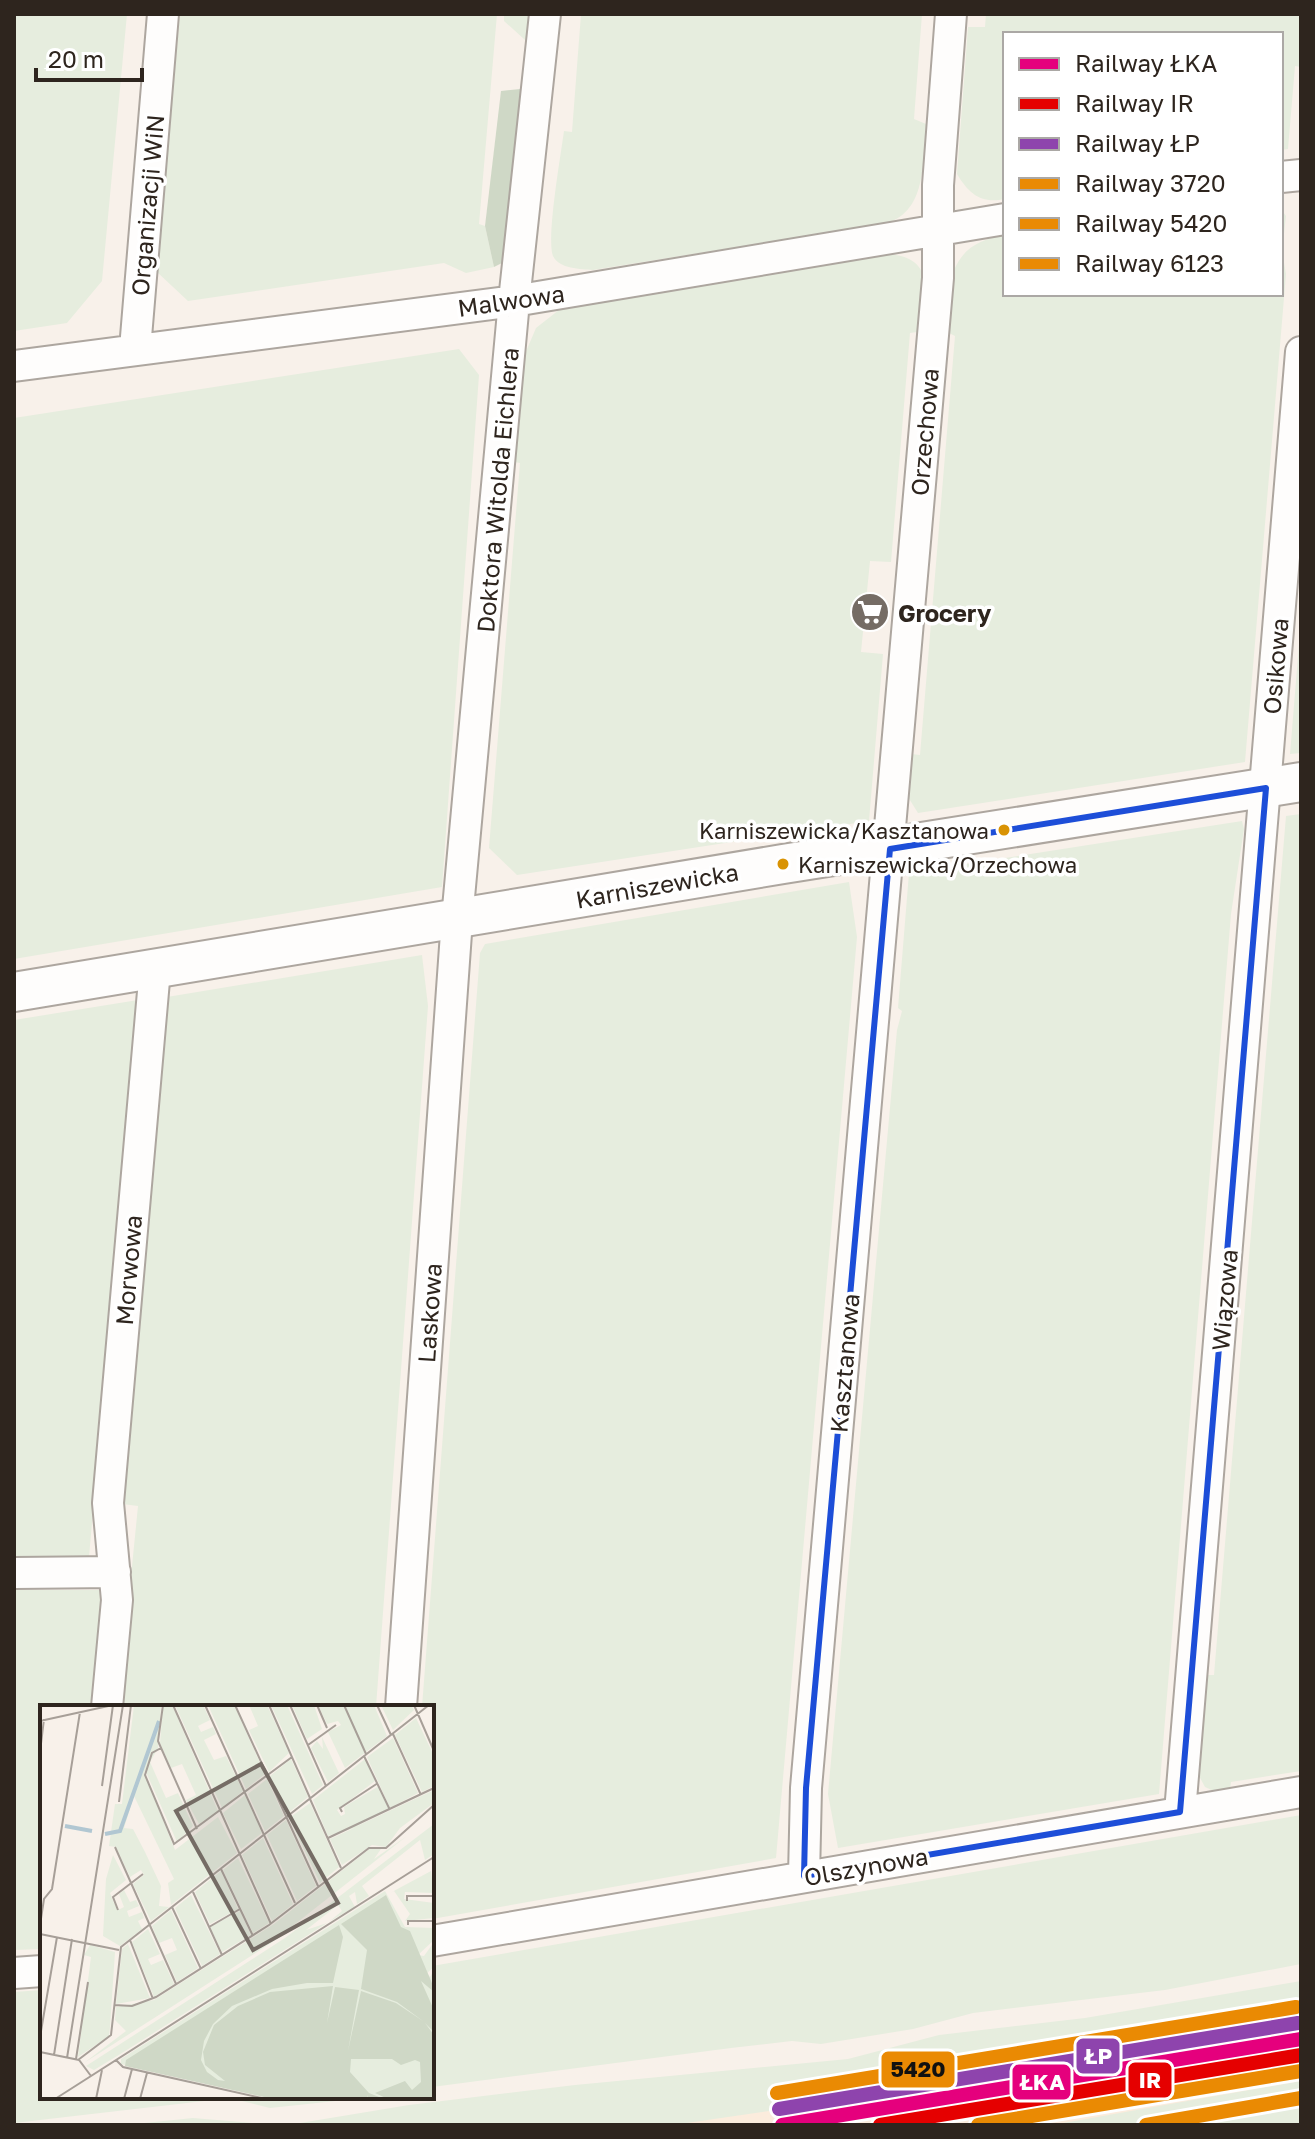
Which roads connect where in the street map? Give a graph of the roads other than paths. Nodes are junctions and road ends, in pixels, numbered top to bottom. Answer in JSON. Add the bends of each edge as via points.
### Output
{"nodes":[{"id":1,"x":163,"y":14,"type":"edge"},
{"id":2,"x":545,"y":14,"type":"edge"},
{"id":3,"x":951,"y":14,"type":"edge"},
{"id":4,"x":1003,"y":219,"type":"edge"},
{"id":5,"x":937,"y":228,"type":"junction"},
{"id":6,"x":514,"y":301,"type":"junction"},
{"id":7,"x":135,"y":349,"type":"junction"},
{"id":8,"x":1301,"y":352,"type":"edge"},
{"id":9,"x":14,"y":366,"type":"edge"},
{"id":10,"x":1284,"y":785,"type":"edge"},
{"id":11,"x":890,"y":849,"type":"junction"},
{"id":12,"x":457,"y":919,"type":"junction"},
{"id":13,"x":155,"y":969,"type":"junction"},
{"id":14,"x":14,"y":992,"type":"edge"},
{"id":15,"x":115,"y":1572,"type":"junction"},
{"id":16,"x":14,"y":1573,"type":"edge"},
{"id":17,"x":107,"y":1705,"type":"edge"},
{"id":18,"x":401,"y":1705,"type":"edge"},
{"id":19,"x":1301,"y":1792,"type":"edge"},
{"id":20,"x":1180,"y":1812,"type":"junction"},
{"id":21,"x":804,"y":1876,"type":"junction"},
{"id":22,"x":434,"y":1941,"type":"edge"},
{"id":23,"x":40,"y":1971,"type":"edge"},
{"id":24,"x":14,"y":1973,"type":"edge"}],
"edges":[{"from":1,"to":7,"type":"street","name":"Organizacji WiN"},
{"from":2,"to":6,"type":"street","name":"Doktora Witolda Eichlera"},
{"from":3,"to":5,"type":"street","name":"Orzechowa"},
{"from":4,"to":5,"type":"street","name":"Malwowa"},
{"from":5,"to":6,"type":"street","name":"Malwowa"},
{"from":5,"to":11,"type":"street","name":"Orzechowa","via":[[938,278]]},
{"from":6,"to":7,"type":"street","name":"Malwowa"},
{"from":6,"to":12,"type":"street","name":"Doktora Witolda Eichlera"},
{"from":7,"to":9,"type":"street","name":"Malwowa"},
{"from":8,"to":10,"type":"street","name":"Osikowa"},
{"from":10,"to":11,"type":"street","name":"Karniszewicka"},
{"from":10,"to":20,"type":"street","name":"Wiązowa"},
{"from":11,"to":12,"type":"street","name":"Karniszewicka"},
{"from":11,"to":21,"type":"street","name":"Kasztanowa","via":[[806,1788]]},
{"from":12,"to":13,"type":"street","name":"Karniszewicka"},
{"from":12,"to":18,"type":"street","name":"Laskowa"},
{"from":13,"to":14,"type":"street","name":"Karniszewicka"},
{"from":13,"to":15,"type":"street","name":"Morwowa","via":[[108,1503]]},
{"from":15,"to":16,"type":"street"},
{"from":15,"to":17,"type":"street","name":"Morwowa"},
{"from":19,"to":20,"type":"street","name":"Olszynowa"},
{"from":20,"to":21,"type":"street","name":"Olszynowa"},
{"from":21,"to":22,"type":"street","name":"Olszynowa"},
{"from":23,"to":24,"type":"street"}]}
